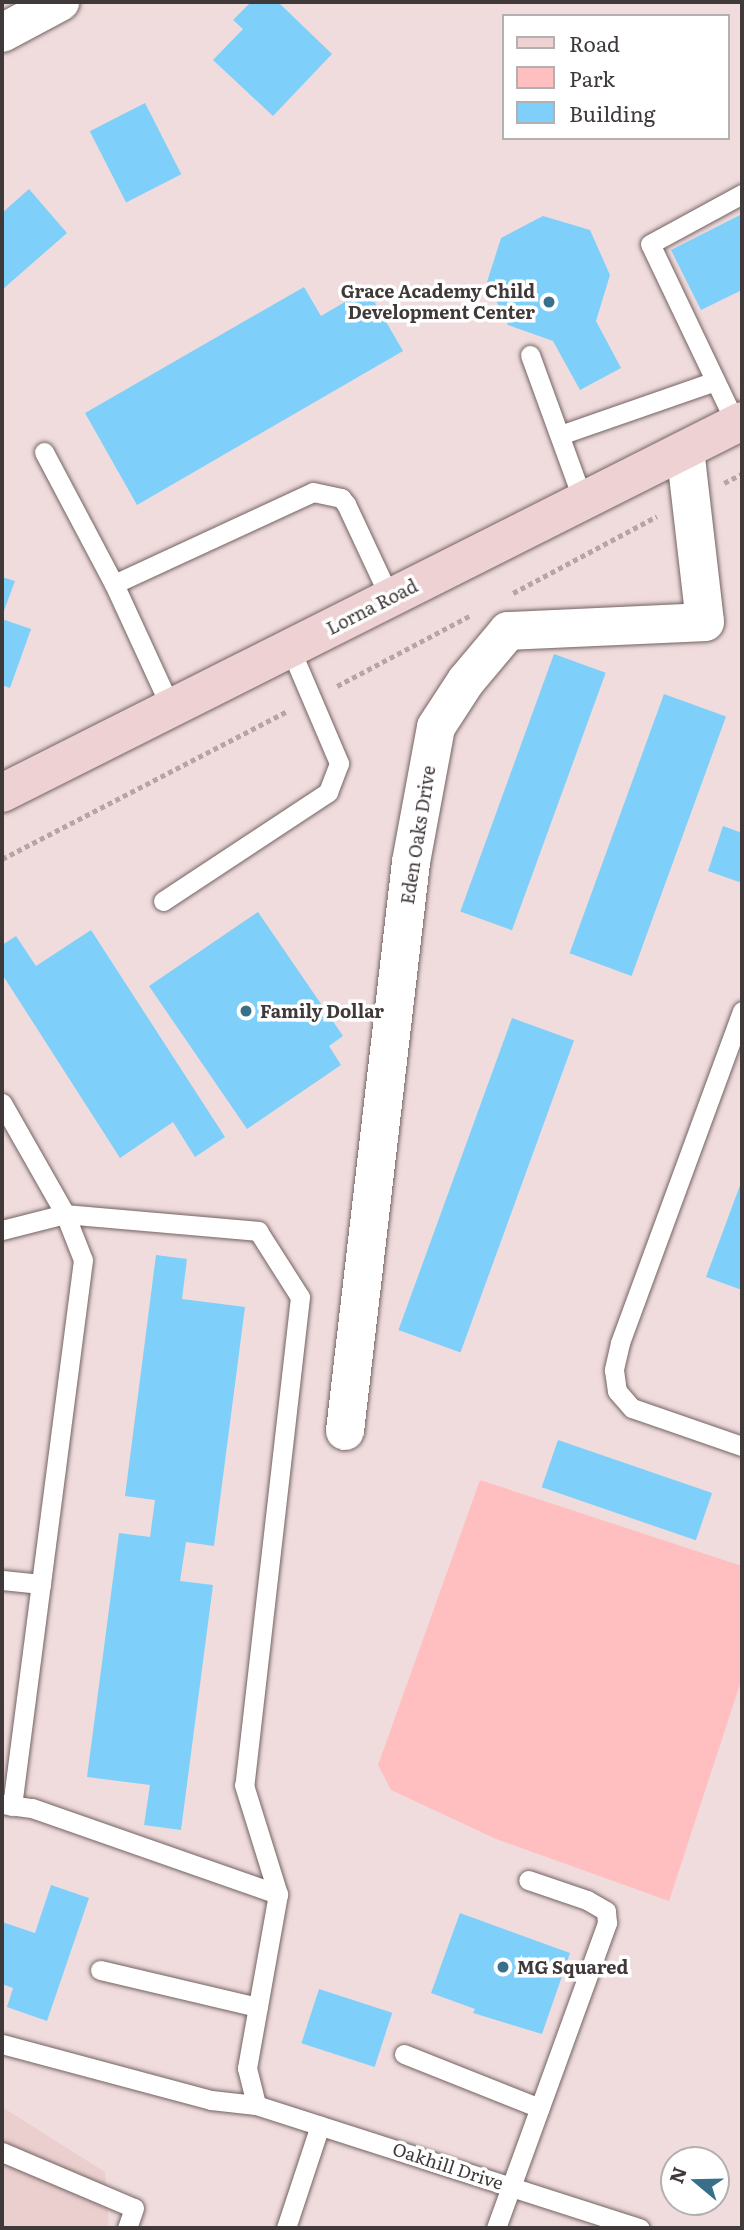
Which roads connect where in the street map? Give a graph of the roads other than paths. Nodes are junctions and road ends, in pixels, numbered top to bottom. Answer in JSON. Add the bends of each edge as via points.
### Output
{"nodes":[{"id":1,"x":60,"y":2,"type":"edge"},
{"id":2,"x":2,"y":33,"type":"edge"},
{"id":3,"x":742,"y":194,"type":"edge"},
{"id":4,"x":530,"y":355,"type":"dead end"},
{"id":5,"x":715,"y":381,"type":"junction"},
{"id":6,"x":739,"y":423,"type":"edge"},
{"id":7,"x":560,"y":435,"type":"junction"},
{"id":8,"x":685,"y":450,"type":"junction"},
{"id":9,"x":44,"y":452,"type":"dead end"},
{"id":10,"x":583,"y":501,"type":"junction"},
{"id":11,"x":114,"y":584,"type":"junction"},
{"id":12,"x":390,"y":598,"type":"junction"},
{"id":13,"x":290,"y":648,"type":"junction"},
{"id":14,"x":171,"y":708,"type":"junction"},
{"id":15,"x":2,"y":793,"type":"edge"},
{"id":16,"x":163,"y":901,"type":"dead end"},
{"id":17,"x":742,"y":1011,"type":"edge"},
{"id":18,"x":2,"y":1103,"type":"edge"},
{"id":19,"x":65,"y":1214,"type":"junction"},
{"id":20,"x":2,"y":1230,"type":"edge"},
{"id":21,"x":345,"y":1431,"type":"dead end"},
{"id":22,"x":742,"y":1446,"type":"edge"},
{"id":23,"x":2,"y":1580,"type":"edge"},
{"id":24,"x":41,"y":1584,"type":"junction"},
{"id":25,"x":7,"y":1805,"type":"edge"},
{"id":26,"x":528,"y":1880,"type":"dead end"},
{"id":27,"x":278,"y":1894,"type":"junction"},
{"id":28,"x":100,"y":1970,"type":"dead end"},
{"id":29,"x":258,"y":2007,"type":"junction"},
{"id":30,"x":2,"y":2044,"type":"edge"},
{"id":31,"x":404,"y":2054,"type":"dead end"},
{"id":32,"x":256,"y":2105,"type":"junction"},
{"id":33,"x":540,"y":2108,"type":"junction"},
{"id":34,"x":320,"y":2125,"type":"junction"},
{"id":35,"x":2,"y":2152,"type":"edge"},
{"id":36,"x":511,"y":2187,"type":"junction"},
{"id":37,"x":127,"y":2228,"type":"edge"},
{"id":38,"x":286,"y":2228,"type":"edge"},
{"id":39,"x":496,"y":2228,"type":"edge"},
{"id":40,"x":640,"y":2228,"type":"edge"}],
"edges":[{"from":1,"to":2,"type":"street"},
{"from":3,"to":5,"type":"lane","via":[[650,244]]},
{"from":4,"to":7,"type":"lane"},
{"from":5,"to":6,"type":"lane"},
{"from":5,"to":7,"type":"lane"},
{"from":6,"to":8,"type":"street","name":"Lorna Road"},
{"from":7,"to":10,"type":"lane"},
{"from":8,"to":10,"type":"street","name":"Lorna Road"},
{"from":8,"to":21,"type":"street","name":"Eden Oaks Drive","via":[[705,622],[508,631],[466,681],[436,727],[411,862]]},
{"from":9,"to":11,"type":"lane"},
{"from":10,"to":12,"type":"street","name":"Lorna Road"},
{"from":11,"to":12,"type":"lane","via":[[313,492],[341,498],[346,504]]},
{"from":11,"to":14,"type":"lane"},
{"from":12,"to":13,"type":"street","name":"Lorna Road"},
{"from":13,"to":14,"type":"street","name":"Lorna Road"},
{"from":13,"to":16,"type":"lane","via":[[340,763],[328,792]]},
{"from":14,"to":15,"type":"street","name":"Lorna Road"},
{"from":17,"to":22,"type":"lane","via":[[614,1370],[617,1391],[632,1408]]},
{"from":18,"to":19,"type":"lane"},
{"from":19,"to":20,"type":"lane"},
{"from":19,"to":24,"type":"lane","via":[[83,1260]]},
{"from":19,"to":27,"type":"lane","via":[[258,1231],[300,1297],[244,1785]]},
{"from":23,"to":24,"type":"lane"},
{"from":24,"to":25,"type":"lane"},
{"from":25,"to":27,"type":"lane","via":[[32,1808]]},
{"from":26,"to":33,"type":"lane","via":[[587,1900],[606,1911],[607,1923]]},
{"from":27,"to":29,"type":"lane"},
{"from":28,"to":29,"type":"lane"},
{"from":29,"to":32,"type":"lane","via":[[247,2068]]},
{"from":30,"to":32,"type":"lane","name":"Oakhill Drive","via":[[211,2100]]},
{"from":31,"to":33,"type":"lane"},
{"from":32,"to":34,"type":"lane","name":"Oakhill Drive"},
{"from":33,"to":36,"type":"lane"},
{"from":34,"to":36,"type":"lane","name":"Oakhill Drive"},
{"from":34,"to":38,"type":"lane"},
{"from":35,"to":37,"type":"lane","via":[[134,2208]]},
{"from":36,"to":39,"type":"lane"},
{"from":36,"to":40,"type":"lane","name":"Oakhill Drive"}]}
